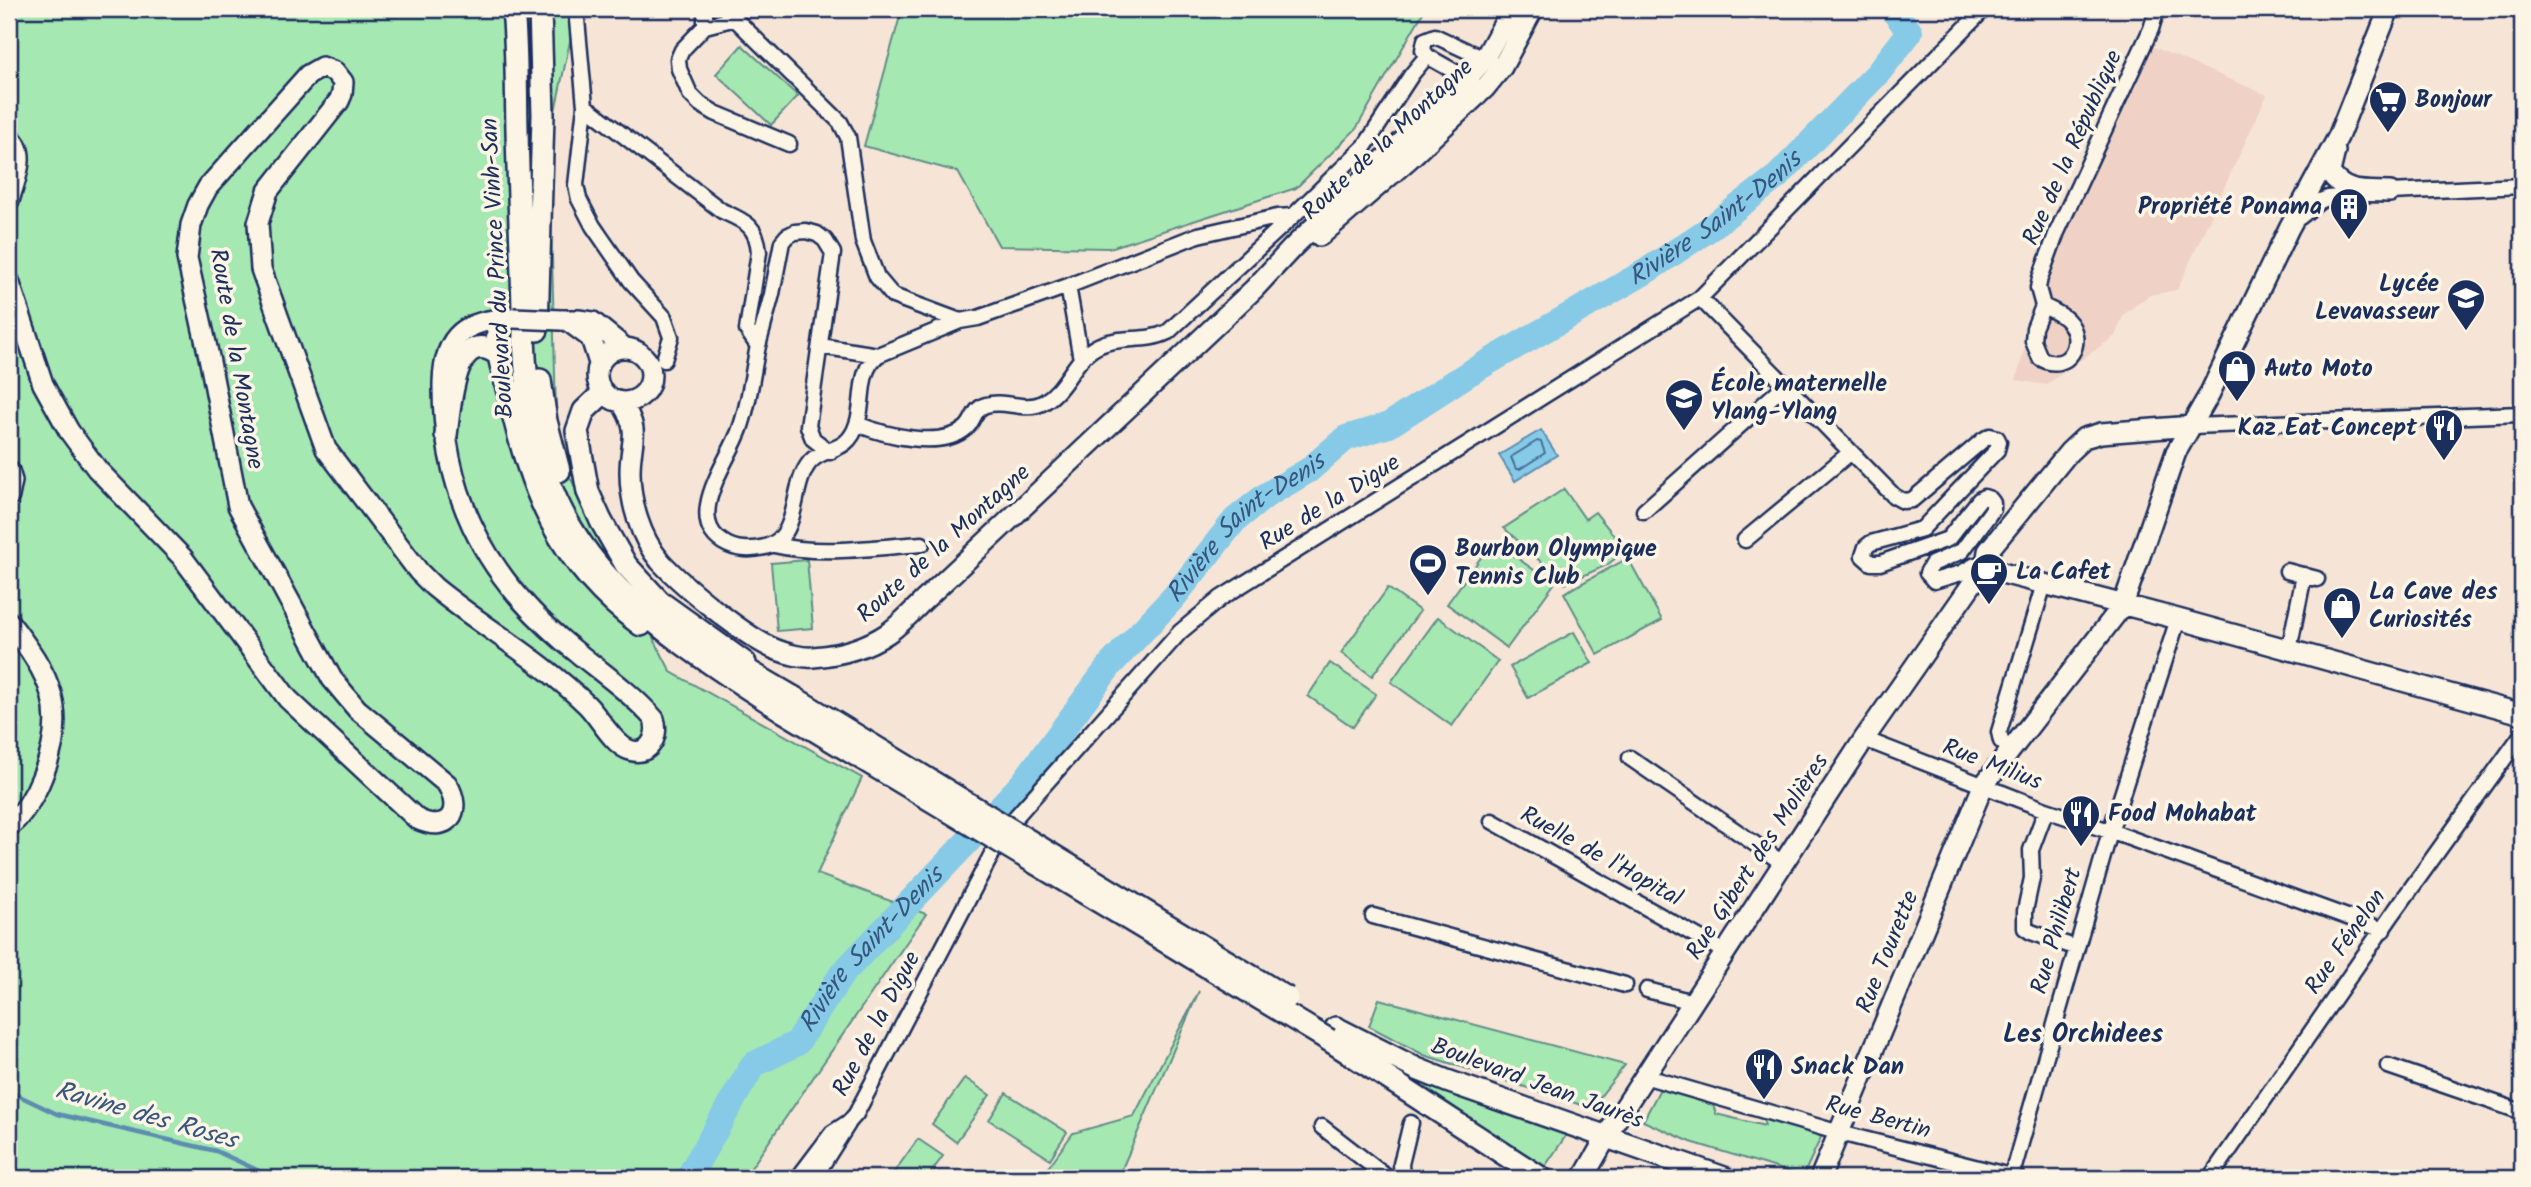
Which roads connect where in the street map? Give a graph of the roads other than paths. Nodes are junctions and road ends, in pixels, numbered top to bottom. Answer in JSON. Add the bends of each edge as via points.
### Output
{"nodes":[{"id":1,"x":513,"y":9,"type":"edge"},
{"id":2,"x":540,"y":9,"type":"edge"},
{"id":3,"x":576,"y":9,"type":"edge"},
{"id":4,"x":705,"y":9,"type":"edge"},
{"id":5,"x":1513,"y":9,"type":"edge"},
{"id":6,"x":1533,"y":9,"type":"edge"},
{"id":7,"x":1984,"y":9,"type":"edge"},
{"id":8,"x":2157,"y":9,"type":"edge"},
{"id":9,"x":2389,"y":9,"type":"edge"},
{"id":10,"x":731,"y":13,"type":"edge"},
{"id":11,"x":705,"y":26,"type":"junction"},
{"id":12,"x":1427,"y":56,"type":"junction"},
{"id":13,"x":1493,"y":63,"type":"junction"},
{"id":14,"x":1467,"y":79,"type":"junction"},
{"id":15,"x":1485,"y":88,"type":"junction"},
{"id":16,"x":585,"y":106,"type":"junction"},
{"id":17,"x":9,"y":137,"type":"edge"},
{"id":18,"x":2338,"y":137,"type":"junction"},
{"id":19,"x":789,"y":144,"type":"dead end"},
{"id":20,"x":2522,"y":186,"type":"edge"},
{"id":21,"x":2390,"y":192,"type":"junction"},
{"id":22,"x":9,"y":201,"type":"edge"},
{"id":23,"x":1293,"y":216,"type":"junction"},
{"id":24,"x":2289,"y":228,"type":"junction"},
{"id":25,"x":9,"y":281,"type":"edge"},
{"id":26,"x":1069,"y":286,"type":"junction"},
{"id":27,"x":1254,"y":289,"type":"junction"},
{"id":28,"x":1700,"y":298,"type":"junction"},
{"id":29,"x":2043,"y":306,"type":"dead end"},
{"id":30,"x":507,"y":318,"type":"junction"},
{"id":31,"x":564,"y":321,"type":"junction"},
{"id":32,"x":960,"y":321,"type":"junction"},
{"id":33,"x":758,"y":346,"type":"junction"},
{"id":34,"x":820,"y":346,"type":"junction"},
{"id":35,"x":625,"y":348,"type":"junction"},
{"id":36,"x":499,"y":355,"type":"junction"},
{"id":37,"x":878,"y":355,"type":"junction"},
{"id":38,"x":1081,"y":359,"type":"junction"},
{"id":39,"x":664,"y":360,"type":"dead end"},
{"id":40,"x":599,"y":363,"type":"junction"},
{"id":41,"x":1784,"y":386,"type":"junction"},
{"id":42,"x":645,"y":393,"type":"junction"},
{"id":43,"x":612,"y":397,"type":"junction"},
{"id":44,"x":2522,"y":414,"type":"edge"},
{"id":45,"x":858,"y":424,"type":"junction"},
{"id":46,"x":2182,"y":427,"type":"junction"},
{"id":47,"x":446,"y":435,"type":"junction"},
{"id":48,"x":634,"y":448,"type":"junction"},
{"id":49,"x":830,"y":452,"type":"junction"},
{"id":50,"x":1851,"y":452,"type":"junction"},
{"id":51,"x":9,"y":471,"type":"edge"},
{"id":52,"x":9,"y":496,"type":"edge"},
{"id":53,"x":1644,"y":511,"type":"dead end"},
{"id":54,"x":1745,"y":540,"type":"dead end"},
{"id":55,"x":922,"y":544,"type":"dead end"},
{"id":56,"x":774,"y":545,"type":"junction"},
{"id":57,"x":1983,"y":568,"type":"junction"},
{"id":58,"x":2287,"y":571,"type":"dead end"},
{"id":59,"x":2044,"y":584,"type":"junction"},
{"id":60,"x":2123,"y":605,"type":"junction"},
{"id":61,"x":2178,"y":619,"type":"junction"},
{"id":62,"x":9,"y":622,"type":"edge"},
{"id":63,"x":2289,"y":650,"type":"junction"},
{"id":64,"x":788,"y":704,"type":"junction"},
{"id":65,"x":2522,"y":714,"type":"edge"},
{"id":66,"x":2522,"y":734,"type":"edge"},
{"id":67,"x":1864,"y":739,"type":"junction"},
{"id":68,"x":2011,"y":750,"type":"junction"},
{"id":69,"x":1630,"y":758,"type":"dead end"},
{"id":70,"x":1983,"y":786,"type":"junction"},
{"id":71,"x":2046,"y":810,"type":"junction"},
{"id":72,"x":1492,"y":821,"type":"dead end"},
{"id":73,"x":9,"y":827,"type":"edge"},
{"id":74,"x":2110,"y":832,"type":"junction"},
{"id":75,"x":1784,"y":864,"type":"junction"},
{"id":76,"x":1373,"y":916,"type":"dead end"},
{"id":77,"x":2383,"y":930,"type":"junction"},
{"id":78,"x":2077,"y":948,"type":"junction"},
{"id":79,"x":1725,"y":952,"type":"junction"},
{"id":80,"x":1625,"y":985,"type":"dead end"},
{"id":81,"x":1647,"y":990,"type":"dead end"},
{"id":82,"x":1693,"y":1002,"type":"junction"},
{"id":83,"x":1333,"y":1034,"type":"junction"},
{"id":84,"x":2388,"y":1066,"type":"dead end"},
{"id":85,"x":1644,"y":1076,"type":"junction"},
{"id":86,"x":2522,"y":1112,"type":"edge"},
{"id":87,"x":849,"y":1122,"type":"junction"},
{"id":88,"x":1411,"y":1124,"type":"dead end"},
{"id":89,"x":1322,"y":1127,"type":"dead end"},
{"id":90,"x":1840,"y":1132,"type":"junction"},
{"id":91,"x":1608,"y":1137,"type":"junction"},
{"id":92,"x":2014,"y":1177,"type":"edge"},
{"id":93,"x":798,"y":1178,"type":"edge"},
{"id":94,"x":814,"y":1178,"type":"edge"},
{"id":95,"x":1388,"y":1178,"type":"edge"},
{"id":96,"x":1402,"y":1178,"type":"edge"},
{"id":97,"x":1541,"y":1178,"type":"edge"},
{"id":98,"x":1583,"y":1178,"type":"edge"},
{"id":99,"x":1724,"y":1178,"type":"edge"},
{"id":100,"x":1820,"y":1178,"type":"edge"},
{"id":101,"x":2210,"y":1178,"type":"edge"}],
"edges":[{"from":1,"to":64,"type":"main road","name":"Boulevard du Prince Vinh-San","via":[[526,376],[532,431],[544,469],[581,542],[651,620],[680,642]]},
{"from":2,"to":64,"type":"main road","name":"Boulevard du Prince Vinh-San","via":[[543,115],[537,341],[556,463],[574,509],[613,572],[651,609]]},
{"from":3,"to":16,"type":"street"},
{"from":4,"to":11,"type":"street"},
{"from":5,"to":13,"type":"main road","name":"Route de la Montagne"},
{"from":6,"to":13,"type":"main road","name":"Route de la Montagne"},
{"from":7,"to":28,"type":"street","name":"Rue de la Digue"},
{"from":8,"to":29,"type":"street","name":"Rue de la République","via":[[2057,232],[2038,288]]},
{"from":9,"to":18,"type":"main road"},
{"from":10,"to":11,"type":"street"},
{"from":10,"to":32,"type":"street","via":[[840,122],[848,137],[863,242],[877,276],[893,296]]},
{"from":11,"to":19,"type":"street","via":[[678,59],[690,94],[715,113]]},
{"from":12,"to":13,"type":"street","via":[[1423,46],[1435,36]]},
{"from":12,"to":14,"type":"street"},
{"from":12,"to":23,"type":"street","via":[[1365,146]]},
{"from":13,"to":14,"type":"main road","name":"Route de la Montagne"},
{"from":13,"to":15,"type":"main road","name":"Route de la Montagne"},
{"from":14,"to":15,"type":"street"},
{"from":14,"to":27,"type":"main road","name":"Route de la Montagne"},
{"from":15,"to":27,"type":"main road","name":"Route de la Montagne","via":[[1334,226]]},
{"from":16,"to":33,"type":"street","via":[[722,211],[751,227],[759,252],[747,330]]},
{"from":16,"to":39,"type":"street","via":[[577,173],[579,199],[631,281],[664,317],[671,337]]},
{"from":17,"to":22,"type":"main road","via":[[20,154]]},
{"from":18,"to":21,"type":"main road","via":[[2330,172],[2339,186]]},
{"from":18,"to":24,"type":"main road","name":"Rue Tourette"},
{"from":20,"to":21,"type":"street"},
{"from":21,"to":24,"type":"street","via":[[2320,201]]},
{"from":23,"to":26,"type":"street","via":[[1198,235]]},
{"from":23,"to":38,"type":"street","via":[[1168,332],[1156,338],[1101,345]]},
{"from":24,"to":46,"type":"main road","name":"Rue Tourette"},
{"from":25,"to":47,"type":"main road","name":"Route de la Montagne","via":[[43,384],[97,469],[182,556],[288,699],[417,819],[430,825],[440,825],[454,813],[454,796],[447,785],[357,709],[332,679],[238,506],[187,258],[191,225],[208,187],[315,69],[335,72],[343,82],[342,93],[268,191],[257,240],[261,269],[326,449],[434,587],[563,681],[621,744],[635,751],[651,745],[657,729],[654,719],[525,605],[485,552],[460,498]]},
{"from":26,"to":32,"type":"street"},
{"from":26,"to":38,"type":"street"},
{"from":27,"to":48,"type":"main road","name":"Route de la Montagne","via":[[890,632],[866,646],[838,654],[810,657],[778,651],[743,630],[658,559],[642,531],[632,498]]},
{"from":28,"to":41,"type":"street"},
{"from":28,"to":87,"type":"street","name":"Rue de la Digue","via":[[1221,598],[1181,632],[1005,829]]},
{"from":30,"to":31,"type":"main road","name":"Route de la Montagne","bridge":true},
{"from":30,"to":36,"type":"main road","via":[[496,332]]},
{"from":30,"to":47,"type":"main road","name":"Route de la Montagne","via":[[472,324],[452,340],[443,380]]},
{"from":31,"to":35,"type":"main road","name":"Route de la Montagne","via":[[593,323]]},
{"from":31,"to":40,"type":"main road","via":[[591,338]]},
{"from":32,"to":37,"type":"street"},
{"from":33,"to":34,"type":"street","via":[[782,243],[795,232],[806,231],[825,240],[834,253]]},
{"from":33,"to":56,"type":"street","via":[[748,406],[711,493],[708,526],[730,546],[758,549]]},
{"from":34,"to":37,"type":"street"},
{"from":34,"to":49,"type":"street","via":[[808,426],[813,439]]},
{"from":35,"to":40,"type":"main road","via":[[610,352]]},
{"from":35,"to":42,"type":"main road","via":[[639,352],[649,364],[651,379]]},
{"from":36,"to":47,"type":"main road","via":[[480,347],[463,356],[452,389]]},
{"from":36,"to":64,"type":"main road","via":[[536,493],[563,544],[585,573],[619,609],[664,641]]},
{"from":37,"to":45,"type":"street","via":[[865,375]]},
{"from":38,"to":45,"type":"street","via":[[1044,402],[980,407],[957,435],[897,438]]},
{"from":40,"to":43,"type":"main road","via":[[597,379]]},
{"from":41,"to":50,"type":"street"},
{"from":41,"to":53,"type":"street"},
{"from":42,"to":43,"type":"main road","via":[[632,401]]},
{"from":42,"to":48,"type":"main road","name":"Route de la Montagne","via":[[645,429]]},
{"from":43,"to":48,"type":"main road","name":"Route de la Montagne","via":[[632,418]]},
{"from":43,"to":64,"type":"main road","via":[[584,411],[577,431],[578,446],[588,492],[626,565],[660,602]]},
{"from":44,"to":46,"type":"street"},
{"from":45,"to":49,"type":"street","via":[[848,442]]},
{"from":46,"to":57,"type":"main road","name":"Rue Gibert des Molières","via":[[2084,438],[1988,551]]},
{"from":46,"to":60,"type":"main road","name":"Rue Tourette"},
{"from":49,"to":56,"type":"street","via":[[810,462],[802,475],[790,523]]},
{"from":50,"to":54,"type":"street"},
{"from":50,"to":57,"type":"street","via":[[1903,501],[1912,500],[1983,440],[1997,438],[1997,450],[1922,529],[1871,543],[1863,556],[1880,563],[1948,539],[1984,497],[1993,503],[1993,509],[1962,551],[1932,564],[1927,573],[1934,581],[1975,565]]},
{"from":51,"to":52,"type":"main road"},
{"from":55,"to":56,"type":"street","via":[[817,551]]},
{"from":57,"to":59,"type":"main road"},
{"from":57,"to":67,"type":"main road","name":"Rue Gibert des Molières"},
{"from":58,"to":63,"type":"street","via":[[2311,577]]},
{"from":59,"to":60,"type":"main road"},
{"from":59,"to":68,"type":"street","via":[[1999,732]]},
{"from":60,"to":61,"type":"main road"},
{"from":60,"to":68,"type":"main road","name":"Rue Tourette"},
{"from":61,"to":63,"type":"main road"},
{"from":61,"to":74,"type":"street","name":"Rue Philibert"},
{"from":62,"to":73,"type":"main road","via":[[36,658],[52,695],[56,725],[50,758],[37,789]]},
{"from":63,"to":65,"type":"main road"},
{"from":64,"to":83,"type":"main road","bridge":true},
{"from":66,"to":77,"type":"street","name":"Rue Fénelon"},
{"from":67,"to":70,"type":"street","name":"Rue Milius"},
{"from":67,"to":75,"type":"main road","name":"Rue Gibert des Molières"},
{"from":68,"to":70,"type":"main road","name":"Rue Tourette"},
{"from":69,"to":75,"type":"street"},
{"from":70,"to":71,"type":"street","name":"Rue Milius"},
{"from":70,"to":90,"type":"main road","name":"Rue Tourette"},
{"from":71,"to":74,"type":"street","name":"Rue Milius"},
{"from":71,"to":78,"type":"street","via":[[2031,850],[2032,878],[2023,920],[2031,932]]},
{"from":72,"to":79,"type":"street","name":"Ruelle de l'Hopital"},
{"from":74,"to":77,"type":"street","name":"Rue Milius"},
{"from":74,"to":78,"type":"street","name":"Rue Philibert"},
{"from":75,"to":79,"type":"main road","name":"Rue Gibert des Molières"},
{"from":76,"to":80,"type":"street"},
{"from":77,"to":101,"type":"street","name":"Rue Fénelon"},
{"from":78,"to":92,"type":"street","name":"Rue Philibert"},
{"from":79,"to":82,"type":"main road","name":"Rue Gibert des Molières"},
{"from":81,"to":82,"type":"street"},
{"from":82,"to":85,"type":"main road","name":"Rue Gibert des Molières"},
{"from":83,"to":91,"type":"main road","name":"Boulevard Jean Jaurès","via":[[1427,1073]]},
{"from":83,"to":97,"type":"main road"},
{"from":84,"to":86,"type":"street"},
{"from":85,"to":90,"type":"street","name":"Rue Bertin"},
{"from":85,"to":91,"type":"main road","name":"Rue Gibert des Molières"},
{"from":87,"to":93,"type":"street","name":"Rue de la Digue","via":[[832,1133]]},
{"from":87,"to":94,"type":"street"},
{"from":88,"to":96,"type":"street"},
{"from":89,"to":95,"type":"street"},
{"from":90,"to":92,"type":"street","name":"Rue Bertin"},
{"from":90,"to":100,"type":"main road","name":"Rue Tourette"},
{"from":91,"to":98,"type":"main road","name":"Rue Gibert des Molières"},
{"from":91,"to":99,"type":"main road","name":"Boulevard Jean Jaurès"}]}
